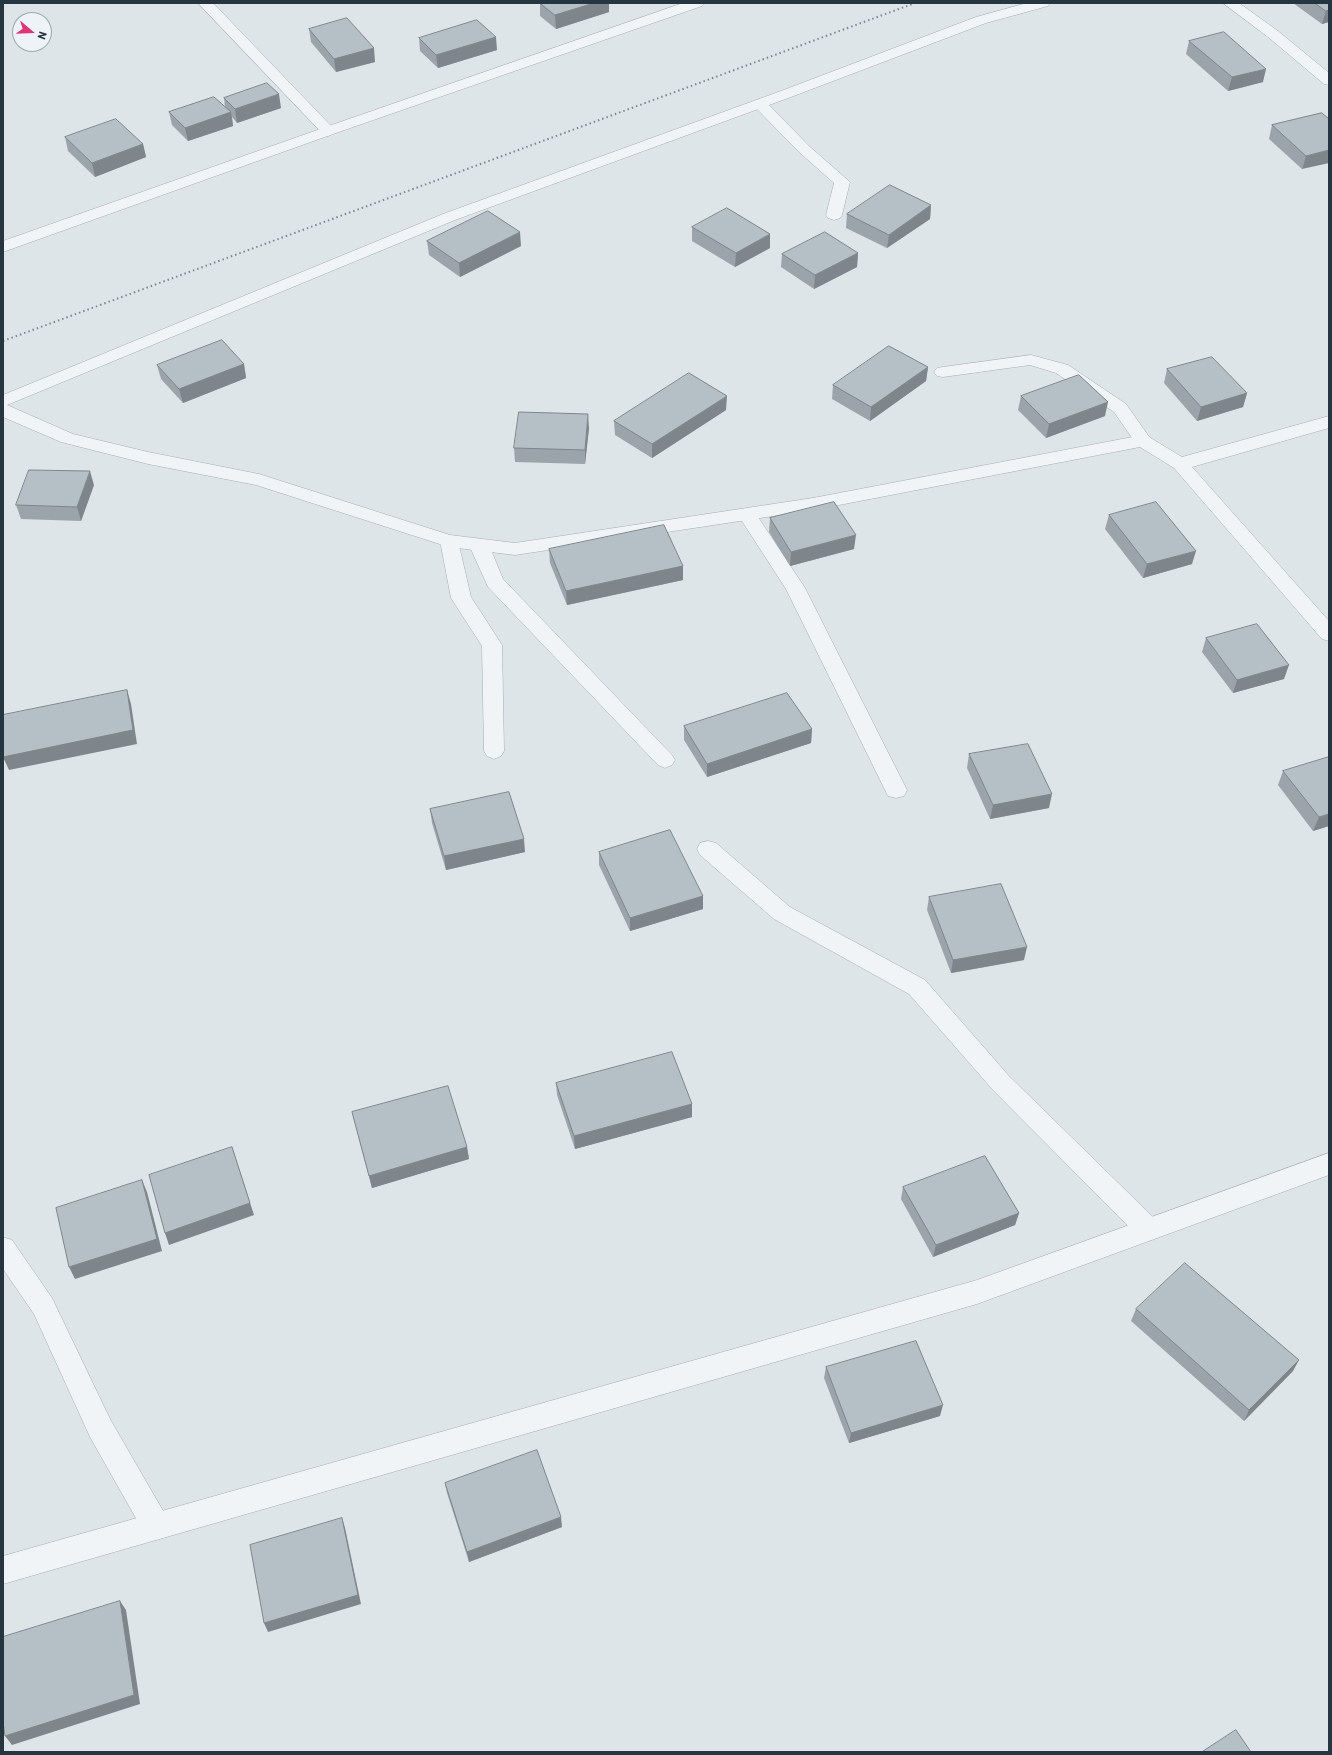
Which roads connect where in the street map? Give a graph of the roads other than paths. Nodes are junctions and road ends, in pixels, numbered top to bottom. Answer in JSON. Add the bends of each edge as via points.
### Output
{"nodes":[{"id":1,"x":205,"y":3,"type":"edge"},
{"id":2,"x":697,"y":3,"type":"edge"},
{"id":3,"x":1043,"y":3,"type":"edge"},
{"id":4,"x":1230,"y":3,"type":"edge"},
{"id":5,"x":1329,"y":81,"type":"edge"},
{"id":6,"x":760,"y":104,"type":"junction"},
{"id":7,"x":328,"y":131,"type":"junction"},
{"id":8,"x":834,"y":215,"type":"dead end"},
{"id":9,"x":3,"y":247,"type":"edge"},
{"id":10,"x":943,"y":372,"type":"dead end"},
{"id":11,"x":3,"y":401,"type":"edge"},
{"id":12,"x":3,"y":410,"type":"edge"},
{"id":13,"x":1329,"y":422,"type":"edge"},
{"id":14,"x":1143,"y":441,"type":"junction"},
{"id":15,"x":1180,"y":464,"type":"junction"},
{"id":16,"x":747,"y":515,"type":"junction"},
{"id":17,"x":449,"y":541,"type":"junction"},
{"id":18,"x":479,"y":545,"type":"junction"},
{"id":19,"x":1329,"y":634,"type":"edge"},
{"id":20,"x":494,"y":751,"type":"dead end"},
{"id":21,"x":665,"y":760,"type":"dead end"},
{"id":22,"x":896,"y":790,"type":"dead end"},
{"id":23,"x":708,"y":850,"type":"dead end"},
{"id":24,"x":1329,"y":1164,"type":"edge"},
{"id":25,"x":1148,"y":1229,"type":"junction"},
{"id":26,"x":3,"y":1248,"type":"edge"},
{"id":27,"x":156,"y":1526,"type":"junction"},
{"id":28,"x":3,"y":1570,"type":"edge"}],
"edges":[{"from":1,"to":7,"type":"street"},
{"from":2,"to":7,"type":"street"},
{"from":3,"to":6,"type":"street","via":[[981,20]]},
{"from":4,"to":5,"type":"street","via":[[1273,34]]},
{"from":6,"to":8,"type":"street","via":[[804,149],[842,182]]},
{"from":6,"to":11,"type":"street","via":[[449,217]]},
{"from":7,"to":9,"type":"street"},
{"from":10,"to":14,"type":"street","via":[[1031,360],[1062,369],[1120,408]]},
{"from":12,"to":17,"type":"street","via":[[67,438],[148,458],[259,480]]},
{"from":13,"to":15,"type":"street"},
{"from":14,"to":15,"type":"street"},
{"from":14,"to":16,"type":"street"},
{"from":15,"to":19,"type":"street"},
{"from":16,"to":18,"type":"street","via":[[515,549]]},
{"from":16,"to":22,"type":"street","via":[[795,588]]},
{"from":17,"to":18,"type":"street"},
{"from":17,"to":20,"type":"street","via":[[461,598],[492,646]]},
{"from":18,"to":21,"type":"street","via":[[495,582]]},
{"from":23,"to":25,"type":"street","via":[[782,913],[917,987],[1001,1083]]},
{"from":24,"to":25,"type":"street"},
{"from":25,"to":27,"type":"street","via":[[976,1292]]},
{"from":26,"to":27,"type":"street","via":[[43,1306],[100,1428]]},
{"from":27,"to":28,"type":"street"}]}
